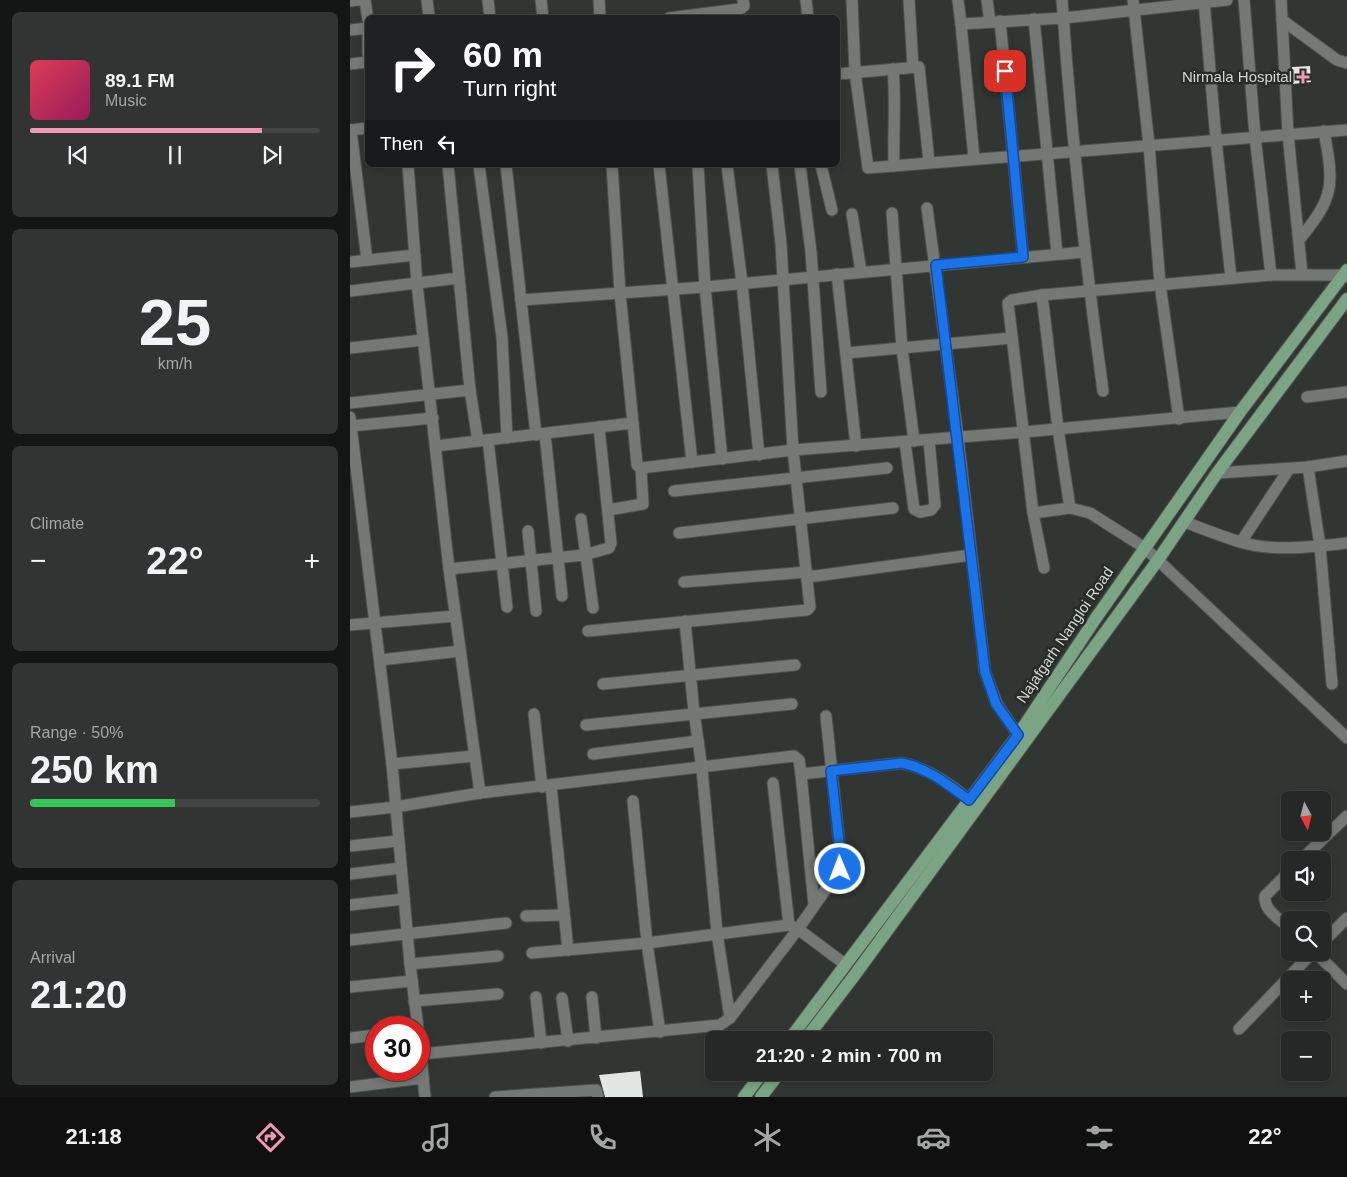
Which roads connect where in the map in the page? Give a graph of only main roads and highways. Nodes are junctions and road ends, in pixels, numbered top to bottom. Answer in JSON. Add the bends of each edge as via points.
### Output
{"nodes":[{"id":1,"x":1346,"y":274,"type":"edge"},
{"id":2,"x":1347,"y":299,"type":"edge"},
{"id":3,"x":974,"y":804,"type":"junction"},
{"id":4,"x":795,"y":1031,"type":"edge"},
{"id":5,"x":811,"y":1031,"type":"edge"},
{"id":6,"x":756,"y":1081,"type":"edge"},
{"id":7,"x":773,"y":1081,"type":"edge"},
{"id":8,"x":744,"y":1097,"type":"edge"},
{"id":9,"x":761,"y":1097,"type":"edge"}],
"edges":[{"from":1,"to":3,"type":"main road","name":"Najafgarh Nangloi Road","via":[[1240,412]]},
{"from":2,"to":3,"type":"main road","name":"Najafgarh Nangloi Road","via":[[1217,473],[1158,560]]},
{"from":3,"to":4,"type":"main road","name":"Najafgarh Nangloi Road"},
{"from":3,"to":5,"type":"main road","name":"Najafgarh Nangloi Road"},
{"from":6,"to":8,"type":"main road"},
{"from":7,"to":9,"type":"main road"}]}
